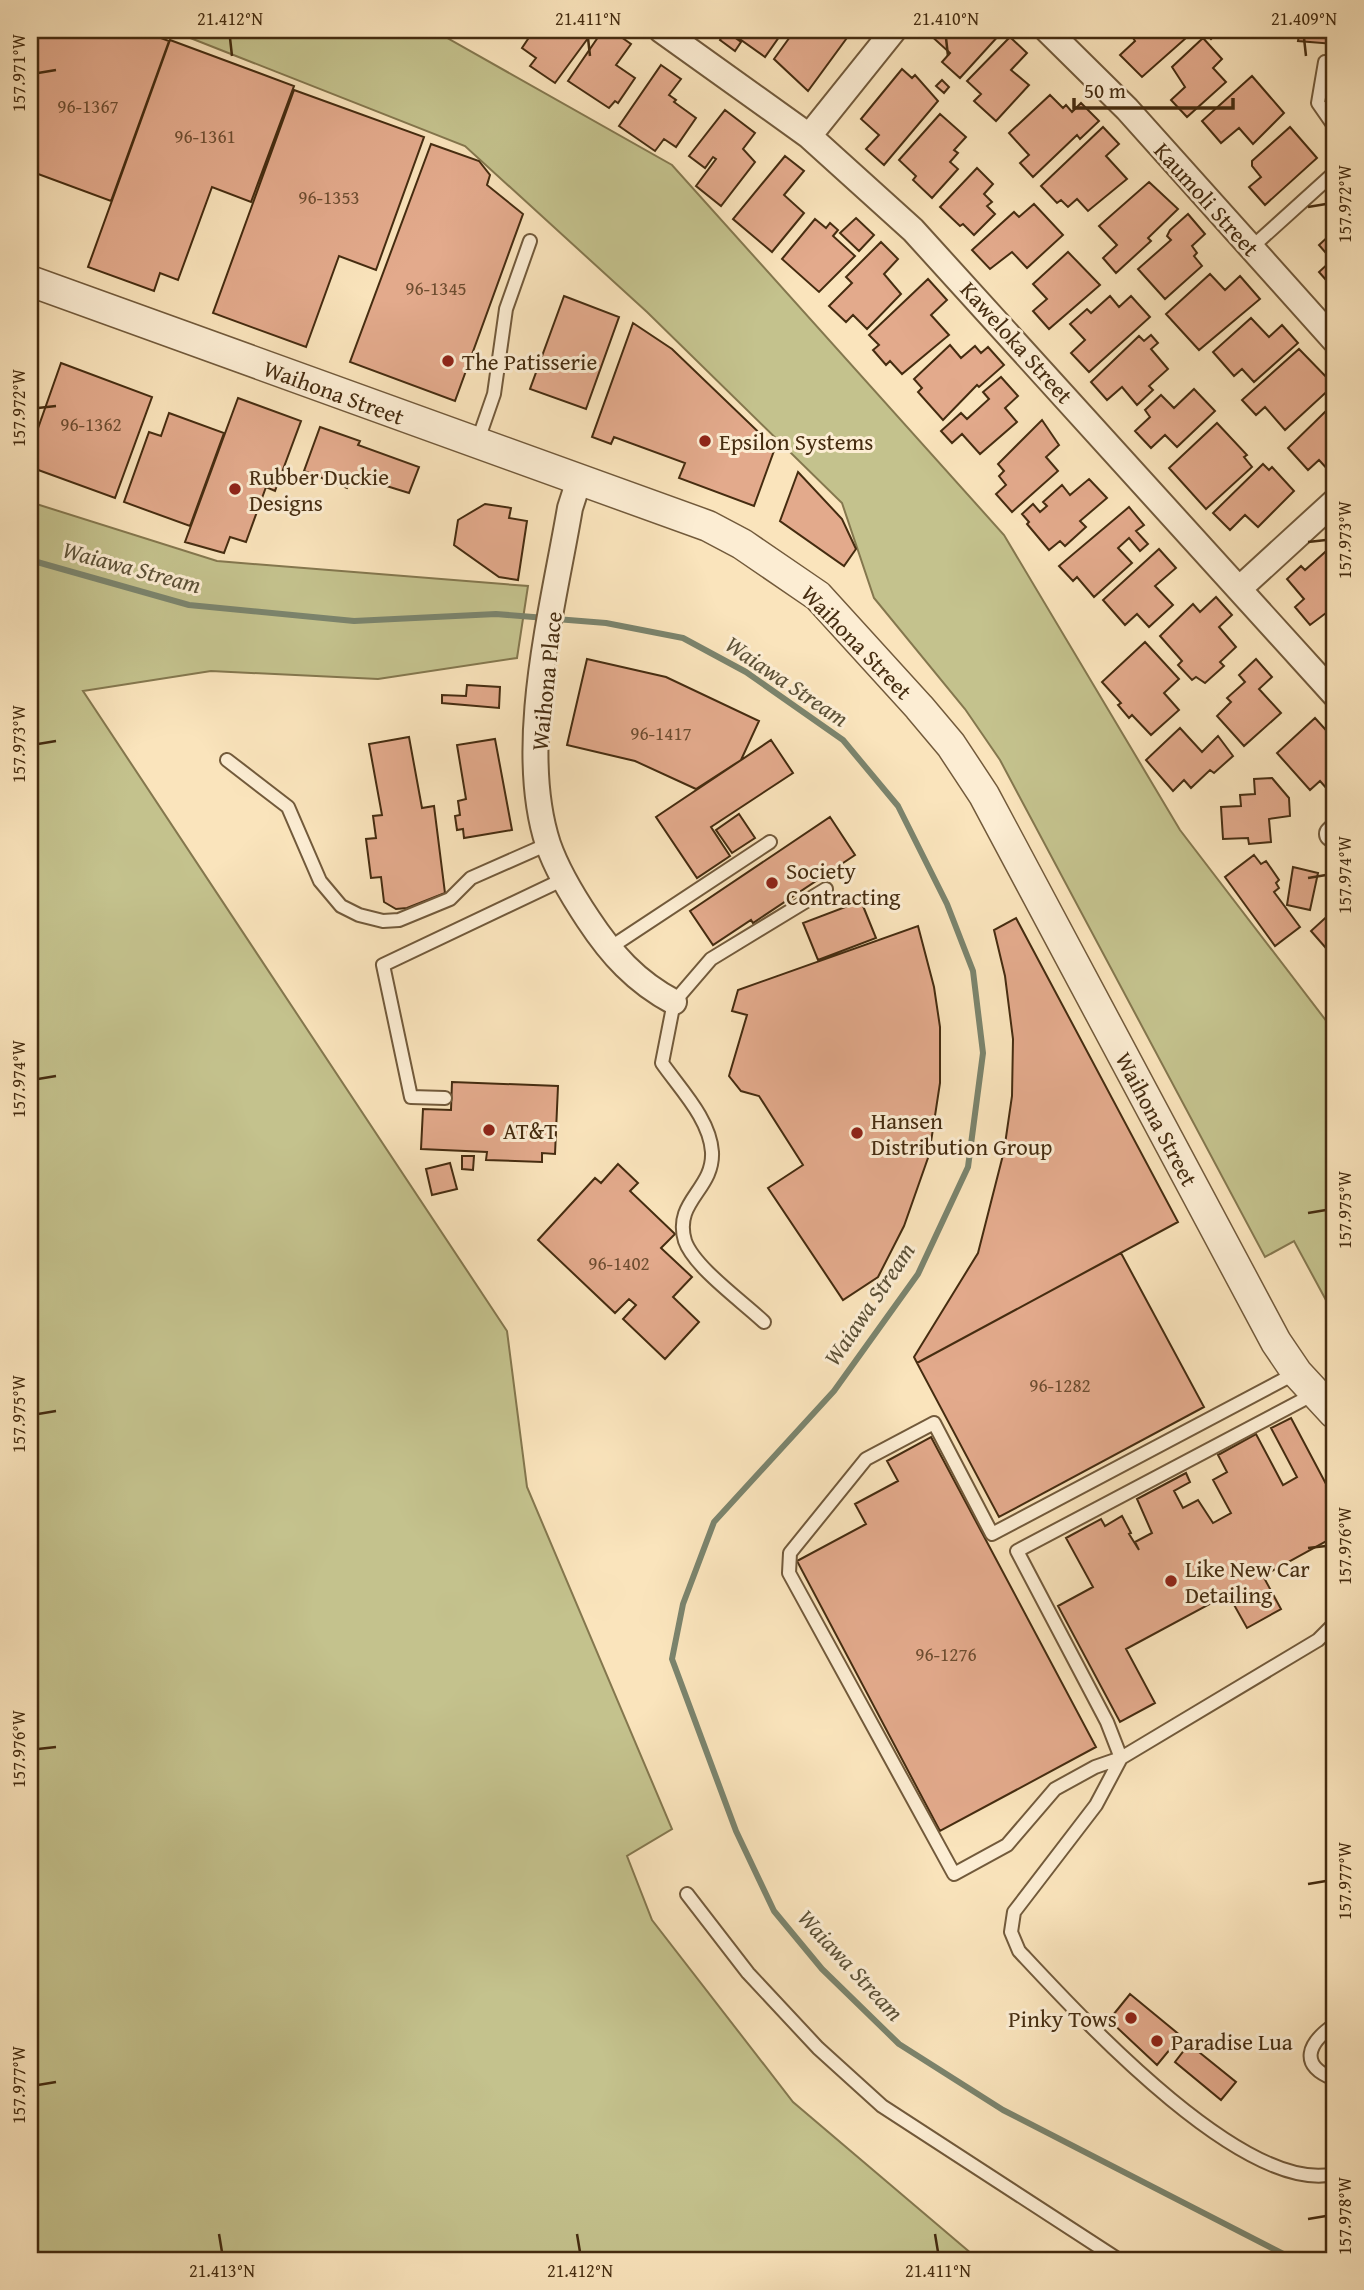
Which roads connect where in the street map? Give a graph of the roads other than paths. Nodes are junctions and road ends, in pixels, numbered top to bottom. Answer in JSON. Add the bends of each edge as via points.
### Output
{"nodes":[{"id":1,"x":661,"y":30,"type":"edge"},
{"id":2,"x":894,"y":30,"type":"edge"},
{"id":3,"x":1047,"y":30,"type":"edge"},
{"id":4,"x":1325,"y":62,"type":"dead end"},
{"id":5,"x":1334,"y":126,"type":"edge"},
{"id":6,"x":808,"y":136,"type":"junction"},
{"id":7,"x":1334,"y":173,"type":"edge"},
{"id":8,"x":530,"y":240,"type":"dead end"},
{"id":9,"x":1251,"y":248,"type":"junction"},
{"id":10,"x":30,"y":281,"type":"edge"},
{"id":11,"x":1334,"y":340,"type":"edge"},
{"id":12,"x":477,"y":443,"type":"junction"},
{"id":13,"x":579,"y":480,"type":"junction"},
{"id":14,"x":1334,"y":502,"type":"edge"},
{"id":15,"x":1239,"y":589,"type":"junction"},
{"id":16,"x":1334,"y":694,"type":"edge"},
{"id":17,"x":227,"y":760,"type":"dead end"},
{"id":18,"x":770,"y":842,"type":"dead end"},
{"id":19,"x":548,"y":844,"type":"junction"},
{"id":20,"x":564,"y":879,"type":"junction"},
{"id":21,"x":826,"y":889,"type":"dead end"},
{"id":22,"x":608,"y":949,"type":"junction"},
{"id":23,"x":674,"y":1002,"type":"junction"},
{"id":24,"x":445,"y":1098,"type":"dead end"},
{"id":25,"x":764,"y":1322,"type":"dead end"},
{"id":26,"x":1315,"y":1393,"type":"edge"},
{"id":27,"x":1334,"y":1624,"type":"edge"},
{"id":28,"x":1121,"y":1758,"type":"junction"},
{"id":29,"x":687,"y":1894,"type":"dead end"},
{"id":30,"x":1334,"y":2025,"type":"edge"},
{"id":31,"x":1334,"y":2078,"type":"edge"},
{"id":32,"x":1334,"y":2174,"type":"edge"},
{"id":33,"x":1119,"y":2260,"type":"edge"}],
"edges":[{"from":1,"to":6,"type":"street","name":"Kaweloka Street"},
{"from":2,"to":6,"type":"street"},
{"from":3,"to":9,"type":"street","name":"Kaumoli Street","via":[[1127,110]]},
{"from":4,"to":5,"type":"lane","via":[[1318,103]]},
{"from":6,"to":15,"type":"street","name":"Kaweloka Street","via":[[960,278]]},
{"from":7,"to":9,"type":"lane"},
{"from":8,"to":12,"type":"lane","via":[[506,309],[494,394]]},
{"from":9,"to":11,"type":"street","name":"Kaumoli Street"},
{"from":10,"to":12,"type":"street","name":"Waihona Street"},
{"from":12,"to":13,"type":"street","name":"Waihona Street"},
{"from":13,"to":19,"type":"street","name":"Waihona Place","via":[[569,508],[536,738],[541,819]]},
{"from":13,"to":26,"type":"street","name":"Waihona Street","via":[[708,526],[772,563],[818,596],[951,745],[990,807],[1276,1342]]},
{"from":14,"to":15,"type":"street"},
{"from":15,"to":16,"type":"street","name":"Kaweloka Street"},
{"from":17,"to":19,"type":"lane","via":[[288,807],[320,881],[341,906],[359,915],[399,920],[450,899],[471,878]]},
{"from":18,"to":22,"type":"lane"},
{"from":19,"to":20,"type":"street","name":"Waihona Place"},
{"from":20,"to":22,"type":"street","name":"Waihona Place"},
{"from":20,"to":24,"type":"lane","via":[[383,965],[411,1097]]},
{"from":21,"to":23,"type":"lane","via":[[711,959]]},
{"from":22,"to":23,"type":"street","name":"Waihona Place","via":[[647,988]]},
{"from":23,"to":25,"type":"lane","via":[[662,1063],[700,1118],[712,1151],[711,1171],[685,1209],[686,1243],[696,1259]]},
{"from":26,"to":28,"type":"lane","via":[[1017,1550],[1107,1722]]},
{"from":26,"to":28,"type":"lane","via":[[992,1534],[934,1423],[866,1460],[790,1553],[789,1573],[954,1874],[1007,1845],[1055,1789]]},
{"from":27,"to":28,"type":"lane","via":[[1318,1640]]},
{"from":28,"to":32,"type":"lane","via":[[1096,1805],[1014,1912],[1011,1932],[1019,1951],[1124,2059],[1228,2142],[1282,2171],[1319,2177]]},
{"from":29,"to":33,"type":"lane","via":[[748,1973],[818,2048],[883,2106]]},
{"from":30,"to":31,"type":"lane","via":[[1311,2048],[1311,2062],[1320,2073]]}]}
